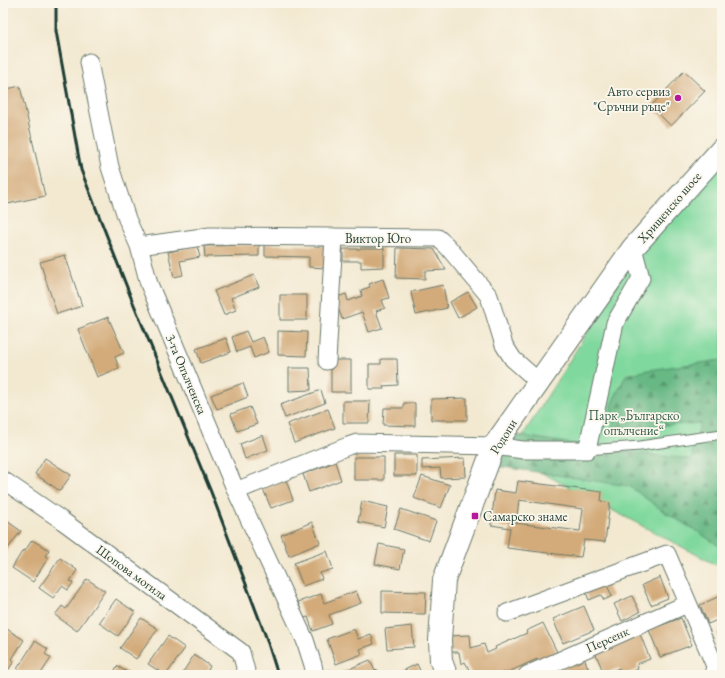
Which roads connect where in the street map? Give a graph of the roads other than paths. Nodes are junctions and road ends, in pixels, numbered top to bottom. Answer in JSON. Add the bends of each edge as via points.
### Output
{"nodes":[{"id":1,"x":89,"y":62,"type":"dead end"},
{"id":2,"x":722,"y":149,"type":"edge"},
{"id":3,"x":334,"y":237,"type":"junction"},
{"id":4,"x":139,"y":246,"type":"junction"},
{"id":5,"x":634,"y":248,"type":"junction"},
{"id":6,"x":327,"y":361,"type":"dead end"},
{"id":7,"x":539,"y":382,"type":"junction"},
{"id":8,"x":722,"y":434,"type":"edge"},
{"id":9,"x":494,"y":446,"type":"junction"},
{"id":10,"x":587,"y":450,"type":"junction"},
{"id":11,"x":3,"y":480,"type":"edge"},
{"id":12,"x":236,"y":491,"type":"junction"},
{"id":13,"x":688,"y":604,"type":"junction"},
{"id":14,"x":507,"y":613,"type":"dead end"},
{"id":15,"x":717,"y":670,"type":"edge"},
{"id":16,"x":247,"y":675,"type":"edge"},
{"id":17,"x":315,"y":675,"type":"edge"},
{"id":18,"x":446,"y":675,"type":"edge"},
{"id":19,"x":527,"y":675,"type":"edge"}],
"edges":[{"from":1,"to":4,"type":"street","name":"3-та Опълченска","via":[[110,167]]},
{"from":2,"to":5,"type":"street","name":"Хрищенско шосе"},
{"from":3,"to":4,"type":"street","name":"Виктор Юго","via":[[210,236]]},
{"from":3,"to":6,"type":"street"},
{"from":3,"to":7,"type":"street","name":"Виктор Юго","via":[[438,238],[489,296],[504,345],[513,359]]},
{"from":4,"to":12,"type":"street","name":"3-та Опълченска","via":[[149,284]]},
{"from":5,"to":7,"type":"street","name":"Родопи"},
{"from":5,"to":10,"type":"street","via":[[641,278],[616,323]]},
{"from":7,"to":9,"type":"street","name":"Родопи"},
{"from":8,"to":10,"type":"lane","via":[[640,446]]},
{"from":9,"to":10,"type":"street","via":[[523,450]]},
{"from":9,"to":12,"type":"street","via":[[357,443]]},
{"from":9,"to":18,"type":"street","name":"Родопи","via":[[444,580],[440,640]]},
{"from":11,"to":16,"type":"street","name":"Шопова могила","via":[[241,652]]},
{"from":12,"to":17,"type":"street","name":"3-та Опълченска","via":[[305,640]]},
{"from":13,"to":14,"type":"street","via":[[667,554]]},
{"from":13,"to":15,"type":"street"},
{"from":13,"to":19,"type":"street","name":"Персенк"}]}
